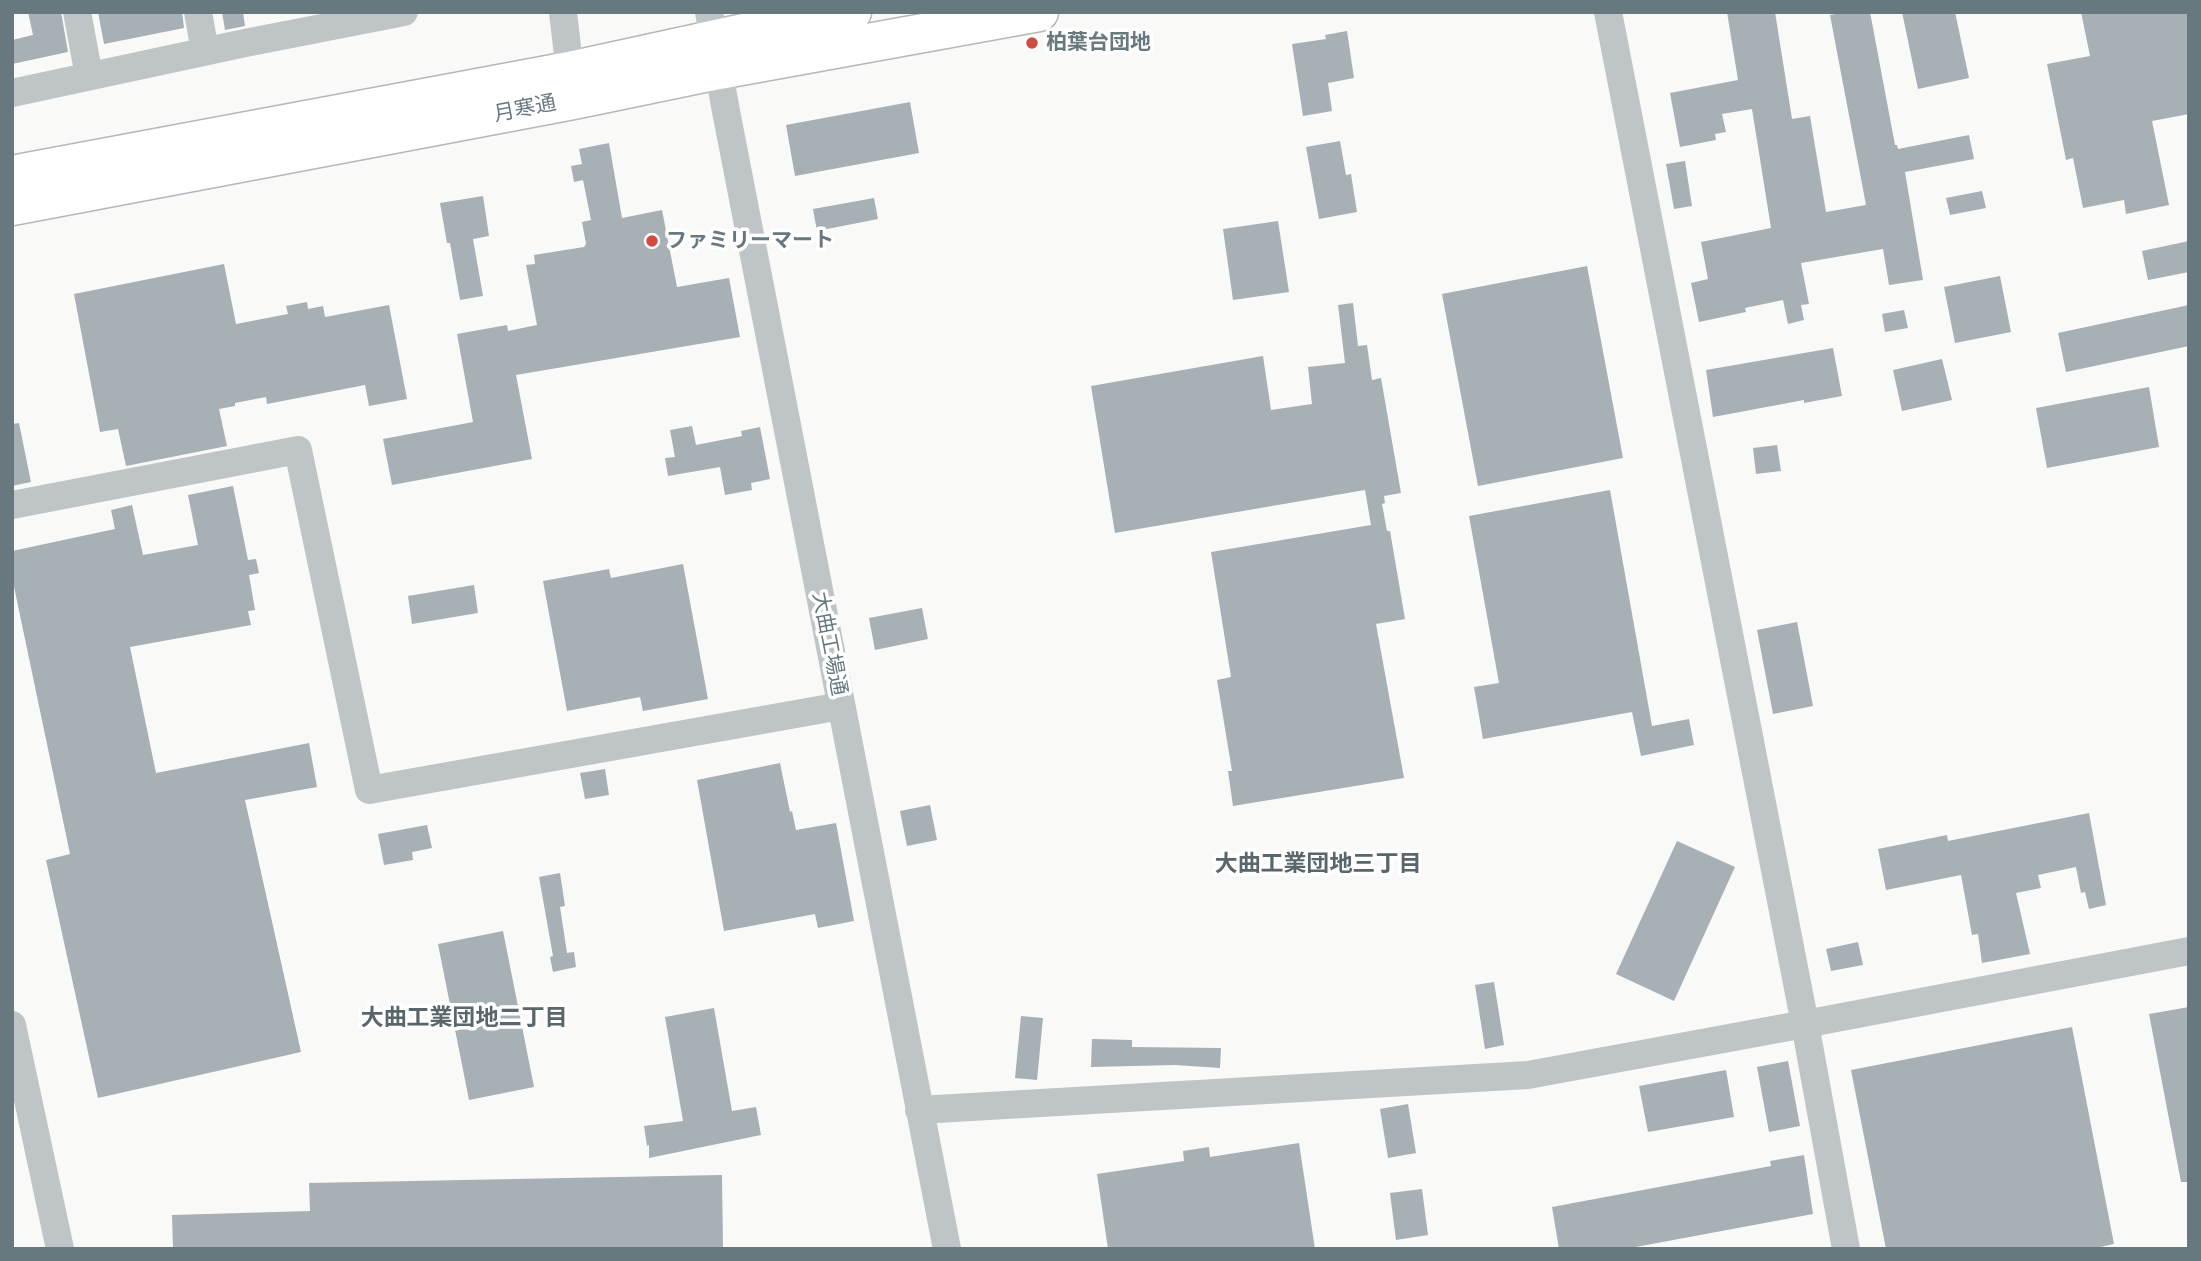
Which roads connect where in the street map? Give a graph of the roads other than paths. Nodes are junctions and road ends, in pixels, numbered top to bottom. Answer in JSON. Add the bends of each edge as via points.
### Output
{"nodes":[{"id":1,"x":77,"y":12,"type":"edge"},
{"id":2,"x":198,"y":12,"type":"edge"},
{"id":3,"x":404,"y":12,"type":"edge"},
{"id":4,"x":563,"y":12,"type":"edge"},
{"id":5,"x":852,"y":12,"type":"edge"},
{"id":6,"x":1039,"y":12,"type":"edge"},
{"id":7,"x":1608,"y":12,"type":"edge"},
{"id":8,"x":316,"y":21,"type":"edge"},
{"id":9,"x":714,"y":40,"type":"edge"},
{"id":10,"x":205,"y":51,"type":"junction"},
{"id":11,"x":89,"y":76,"type":"junction"},
{"id":12,"x":571,"y":85,"type":"junction"},
{"id":13,"x":12,"y":93,"type":"edge"},
{"id":14,"x":12,"y":175,"type":"edge"},
{"id":15,"x":12,"y":206,"type":"edge"},
{"id":16,"x":12,"y":505,"type":"edge"},
{"id":17,"x":841,"y":706,"type":"junction"},
{"id":18,"x":2189,"y":951,"type":"edge"},
{"id":19,"x":1805,"y":1024,"type":"junction"},
{"id":20,"x":12,"y":1025,"type":"edge"},
{"id":21,"x":919,"y":1110,"type":"junction"},
{"id":22,"x":60,"y":1249,"type":"edge"},
{"id":23,"x":947,"y":1249,"type":"edge"},
{"id":24,"x":1846,"y":1249,"type":"edge"}],
"edges":[{"from":1,"to":11,"type":"street"},
{"from":2,"to":10,"type":"street"},
{"from":3,"to":8,"type":"street"},
{"from":4,"to":12,"type":"street"},
{"from":5,"to":9,"type":"highway","name":"月寒通"},
{"from":6,"to":9,"type":"highway","name":"月寒通"},
{"from":7,"to":19,"type":"street"},
{"from":8,"to":10,"type":"street"},
{"from":9,"to":12,"type":"highway","name":"月寒通"},
{"from":9,"to":17,"type":"street","name":"大曲工場通"},
{"from":10,"to":11,"type":"street"},
{"from":11,"to":13,"type":"street"},
{"from":12,"to":14,"type":"highway","name":"月寒通"},
{"from":12,"to":15,"type":"highway","name":"月寒通"},
{"from":16,"to":17,"type":"street","via":[[299,450],[369,790]]},
{"from":17,"to":21,"type":"street","name":"大曲工場通"},
{"from":18,"to":19,"type":"street"},
{"from":19,"to":21,"type":"street","via":[[1528,1075]]},
{"from":19,"to":24,"type":"street"},
{"from":20,"to":22,"type":"street"},
{"from":21,"to":23,"type":"street","name":"大曲工場通"}]}
